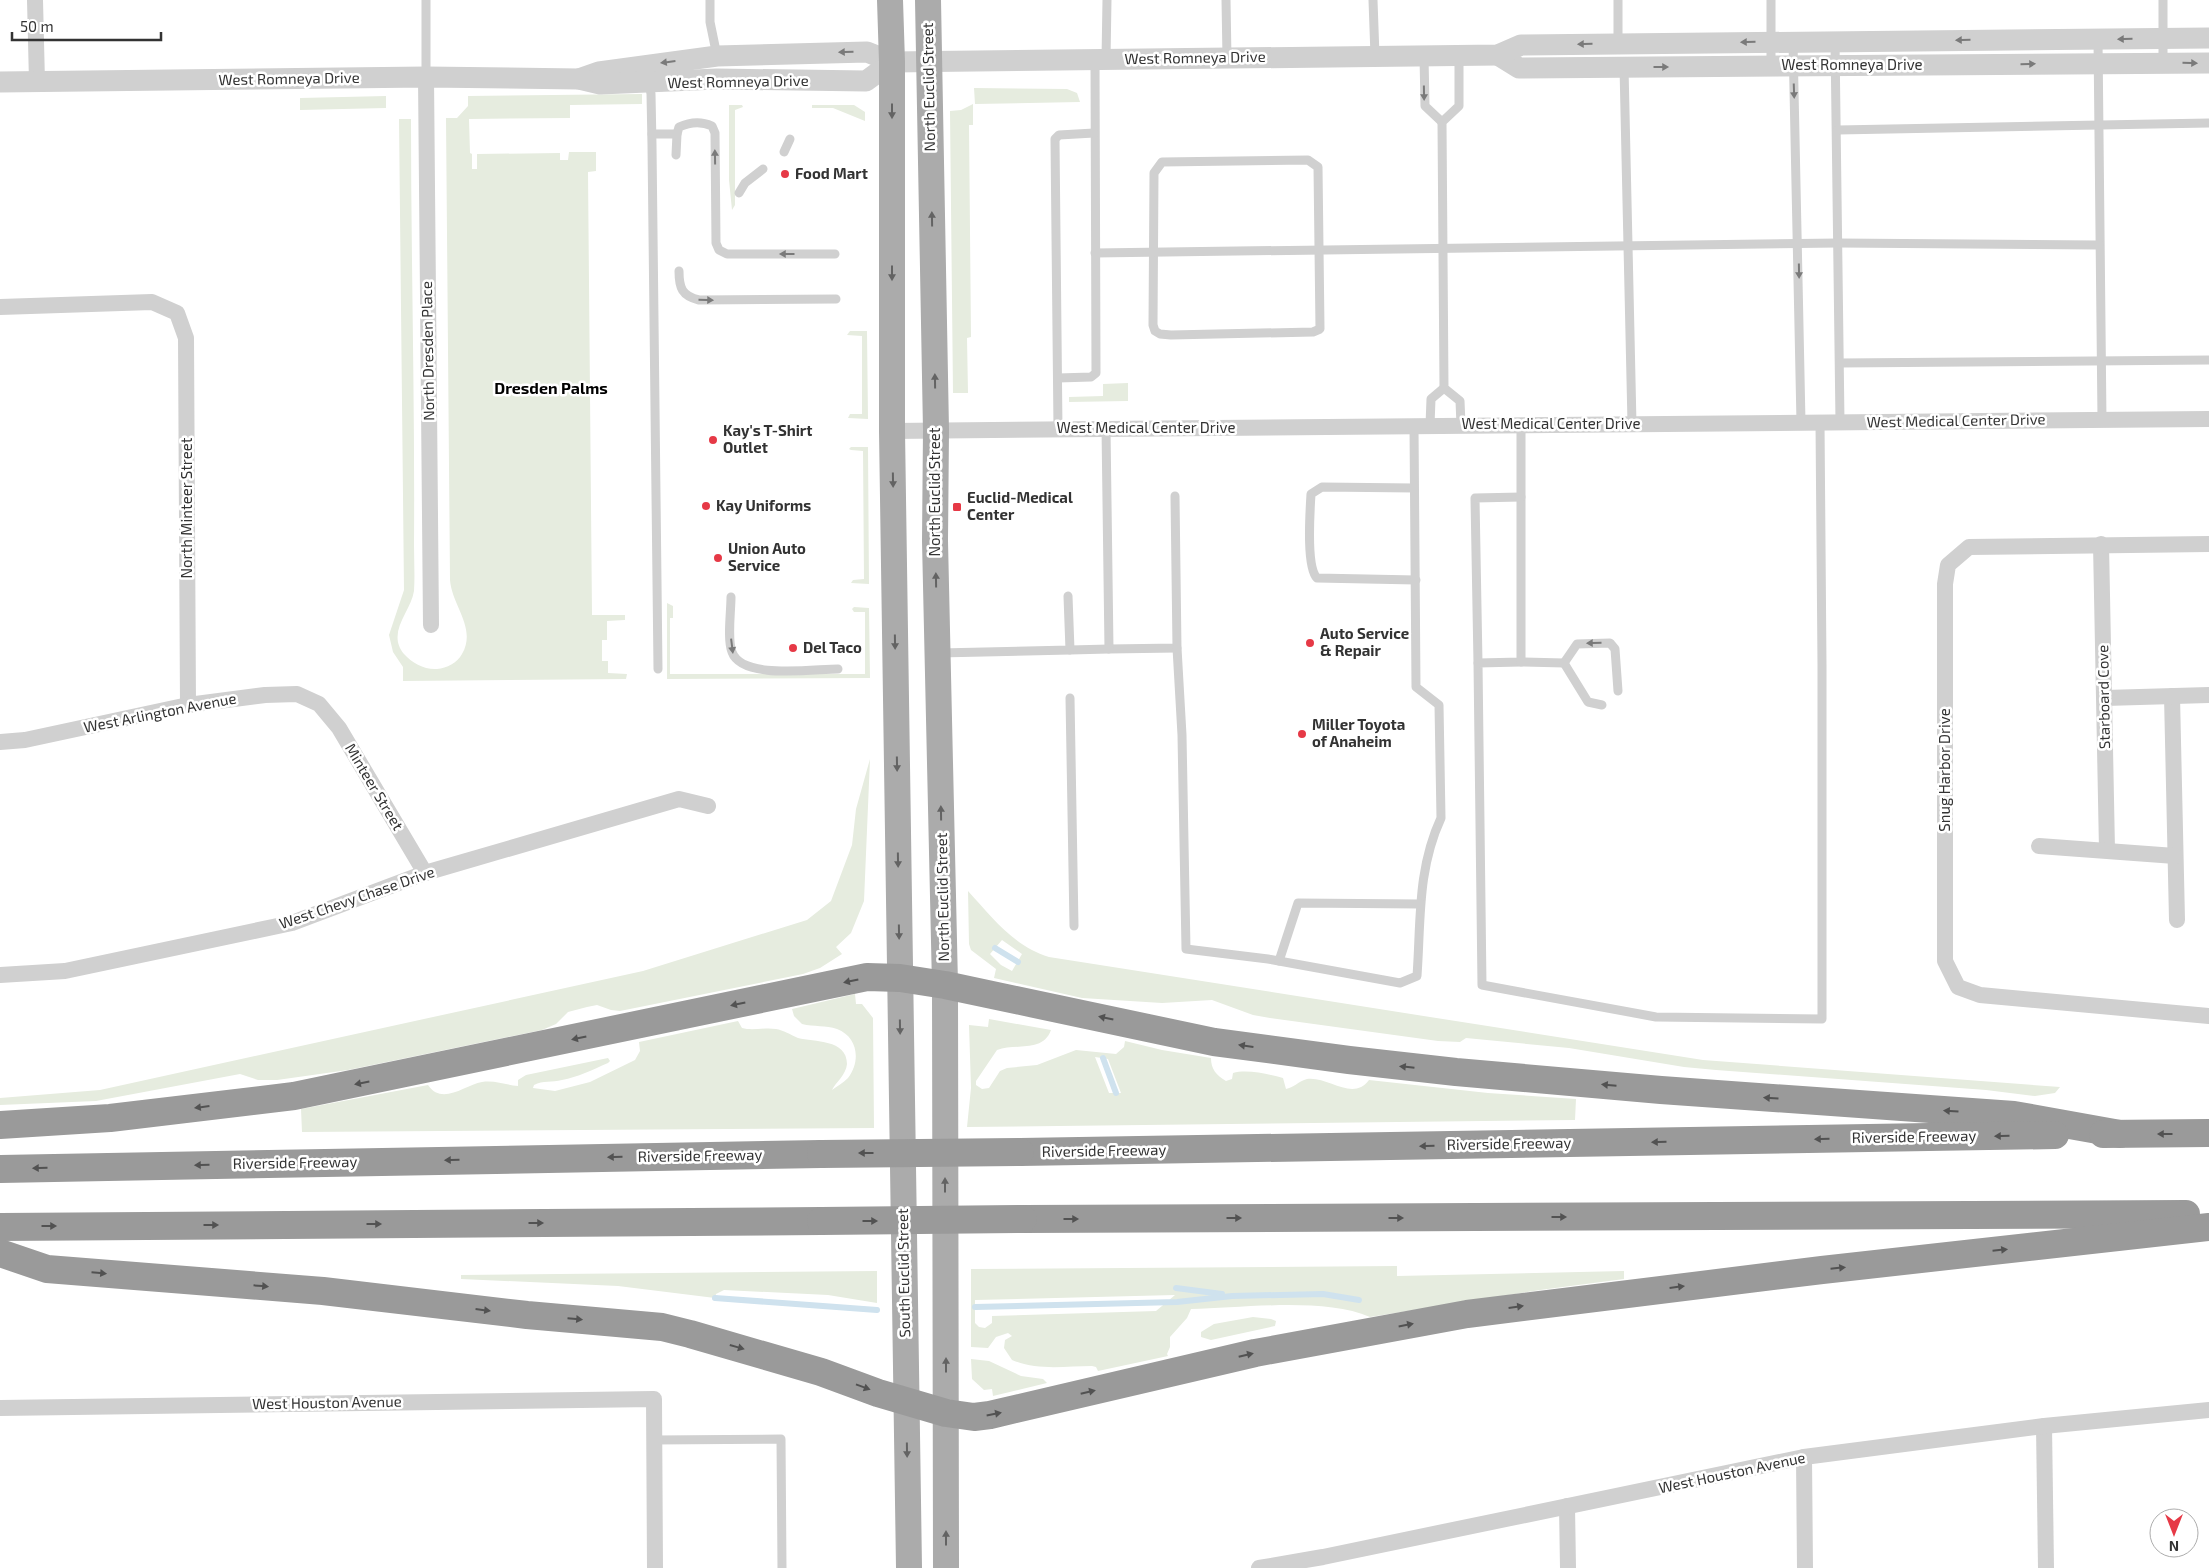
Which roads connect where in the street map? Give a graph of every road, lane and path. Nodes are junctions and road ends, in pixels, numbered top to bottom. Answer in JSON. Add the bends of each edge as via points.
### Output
{"nodes":[{"id":1,"x":36,"y":0,"type":"edge"},
{"id":2,"x":426,"y":0,"type":"edge"},
{"id":3,"x":710,"y":0,"type":"edge"},
{"id":4,"x":890,"y":0,"type":"edge"},
{"id":5,"x":928,"y":0,"type":"edge"},
{"id":6,"x":1107,"y":0,"type":"edge"},
{"id":7,"x":1226,"y":0,"type":"edge"},
{"id":8,"x":1373,"y":0,"type":"edge"},
{"id":9,"x":1618,"y":0,"type":"edge"},
{"id":10,"x":1771,"y":0,"type":"edge"},
{"id":11,"x":2163,"y":0,"type":"edge"},
{"id":12,"x":2162,"y":38,"type":"junction"},
{"id":13,"x":2209,"y":38,"type":"edge"},
{"id":14,"x":2098,"y":39,"type":"junction"},
{"id":15,"x":1835,"y":41,"type":"junction"},
{"id":16,"x":1782,"y":42,"type":"junction"},
{"id":17,"x":1618,"y":44,"type":"junction"},
{"id":18,"x":1498,"y":55,"type":"junction"},
{"id":19,"x":1375,"y":56,"type":"junction"},
{"id":20,"x":1424,"y":56,"type":"junction"},
{"id":21,"x":1459,"y":56,"type":"junction"},
{"id":22,"x":1227,"y":58,"type":"junction"},
{"id":23,"x":1100,"y":60,"type":"junction"},
{"id":24,"x":928,"y":61,"type":"junction"},
{"id":25,"x":892,"y":62,"type":"junction"},
{"id":26,"x":2163,"y":62,"type":"junction"},
{"id":27,"x":2098,"y":63,"type":"junction"},
{"id":28,"x":2209,"y":63,"type":"edge"},
{"id":29,"x":1836,"y":65,"type":"junction"},
{"id":30,"x":1772,"y":66,"type":"junction"},
{"id":31,"x":1794,"y":66,"type":"junction"},
{"id":32,"x":1624,"y":67,"type":"junction"},
{"id":33,"x":717,"y":68,"type":"junction"},
{"id":34,"x":426,"y":77,"type":"junction"},
{"id":35,"x":579,"y":79,"type":"junction"},
{"id":36,"x":0,"y":82,"type":"edge"},
{"id":37,"x":37,"y":82,"type":"junction"},
{"id":38,"x":649,"y":82,"type":"junction"},
{"id":39,"x":1442,"y":122,"type":"junction"},
{"id":40,"x":2209,"y":123,"type":"edge"},
{"id":41,"x":2098,"y":124,"type":"junction"},
{"id":42,"x":1838,"y":130,"type":"junction"},
{"id":43,"x":1094,"y":133,"type":"junction"},
{"id":44,"x":652,"y":134,"type":"junction"},
{"id":45,"x":677,"y":134,"type":"junction"},
{"id":46,"x":790,"y":139,"type":"dead end"},
{"id":47,"x":784,"y":152,"type":"dead end"},
{"id":48,"x":676,"y":155,"type":"dead end"},
{"id":49,"x":763,"y":169,"type":"dead end"},
{"id":50,"x":739,"y":193,"type":"dead end"},
{"id":51,"x":1838,"y":243,"type":"junction"},
{"id":52,"x":1798,"y":244,"type":"junction"},
{"id":53,"x":2099,"y":245,"type":"junction"},
{"id":54,"x":1628,"y":246,"type":"junction"},
{"id":55,"x":1443,"y":248,"type":"junction"},
{"id":56,"x":1320,"y":250,"type":"junction"},
{"id":57,"x":1154,"y":252,"type":"junction"},
{"id":58,"x":1095,"y":253,"type":"junction"},
{"id":59,"x":835,"y":254,"type":"dead end"},
{"id":60,"x":679,"y":271,"type":"dead end"},
{"id":61,"x":836,"y":299,"type":"dead end"},
{"id":62,"x":0,"y":307,"type":"edge"},
{"id":63,"x":2209,"y":360,"type":"edge"},
{"id":64,"x":2101,"y":361,"type":"junction"},
{"id":65,"x":1840,"y":363,"type":"junction"},
{"id":66,"x":1058,"y":378,"type":"junction"},
{"id":67,"x":1444,"y":388,"type":"junction"},
{"id":68,"x":2209,"y":419,"type":"edge"},
{"id":69,"x":2102,"y":420,"type":"junction"},
{"id":70,"x":1802,"y":422,"type":"junction"},
{"id":71,"x":1820,"y":422,"type":"junction"},
{"id":72,"x":1840,"y":422,"type":"junction"},
{"id":73,"x":1632,"y":424,"type":"junction"},
{"id":74,"x":1461,"y":425,"type":"junction"},
{"id":75,"x":1521,"y":425,"type":"junction"},
{"id":76,"x":1422,"y":426,"type":"junction"},
{"id":77,"x":1106,"y":428,"type":"junction"},
{"id":78,"x":1058,"y":429,"type":"junction"},
{"id":79,"x":936,"y":430,"type":"junction"},
{"id":80,"x":892,"y":431,"type":"junction"},
{"id":81,"x":1414,"y":488,"type":"junction"},
{"id":82,"x":1175,"y":496,"type":"dead end"},
{"id":83,"x":1521,"y":497,"type":"junction"},
{"id":84,"x":2101,"y":544,"type":"junction"},
{"id":85,"x":2209,"y":544,"type":"edge"},
{"id":86,"x":1416,"y":580,"type":"junction"},
{"id":87,"x":1068,"y":596,"type":"dead end"},
{"id":88,"x":731,"y":597,"type":"dead end"},
{"id":89,"x":431,"y":625,"type":"dead end"},
{"id":90,"x":1177,"y":648,"type":"junction"},
{"id":91,"x":1109,"y":649,"type":"junction"},
{"id":92,"x":1070,"y":650,"type":"junction"},
{"id":93,"x":938,"y":653,"type":"junction"},
{"id":94,"x":1521,"y":662,"type":"junction"},
{"id":95,"x":1478,"y":663,"type":"junction"},
{"id":96,"x":1564,"y":663,"type":"junction"},
{"id":97,"x":658,"y":669,"type":"dead end"},
{"id":98,"x":838,"y":669,"type":"dead end"},
{"id":99,"x":1618,"y":691,"type":"dead end"},
{"id":100,"x":2209,"y":695,"type":"edge"},
{"id":101,"x":2172,"y":696,"type":"junction"},
{"id":102,"x":1070,"y":698,"type":"dead end"},
{"id":103,"x":2105,"y":698,"type":"junction"},
{"id":104,"x":319,"y":704,"type":"joint"},
{"id":105,"x":188,"y":705,"type":"junction"},
{"id":106,"x":1602,"y":705,"type":"dead end"},
{"id":107,"x":0,"y":742,"type":"edge"},
{"id":108,"x":708,"y":806,"type":"dead end"},
{"id":109,"x":2039,"y":846,"type":"dead end"},
{"id":110,"x":2107,"y":850,"type":"junction"},
{"id":111,"x":2175,"y":856,"type":"junction"},
{"id":112,"x":425,"y":873,"type":"junction"},
{"id":113,"x":1420,"y":904,"type":"junction"},
{"id":114,"x":2177,"y":920,"type":"dead end"},
{"id":115,"x":1074,"y":926,"type":"dead end"},
{"id":116,"x":1279,"y":961,"type":"junction"},
{"id":117,"x":0,"y":975,"type":"edge"},
{"id":118,"x":900,"y":978,"type":"junction"},
{"id":119,"x":945,"y":984,"type":"junction"},
{"id":120,"x":2209,"y":1016,"type":"edge"},
{"id":121,"x":0,"y":1125,"type":"edge"},
{"id":122,"x":2209,"y":1133,"type":"edge"},
{"id":123,"x":2120,"y":1134,"type":"junction"},
{"id":124,"x":0,"y":1169,"type":"edge"},
{"id":125,"x":2209,"y":1214,"type":"edge"},
{"id":126,"x":0,"y":1227,"type":"edge"},
{"id":127,"x":2209,"y":1227,"type":"edge"},
{"id":128,"x":0,"y":1253,"type":"edge"},
{"id":129,"x":906,"y":1401,"type":"junction"},
{"id":130,"x":0,"y":1408,"type":"edge"},
{"id":131,"x":2209,"y":1410,"type":"edge"},
{"id":132,"x":946,"y":1414,"type":"junction"},
{"id":133,"x":2044,"y":1426,"type":"junction"},
{"id":134,"x":654,"y":1440,"type":"junction"},
{"id":135,"x":1804,"y":1457,"type":"junction"},
{"id":136,"x":1567,"y":1506,"type":"junction"},
{"id":137,"x":1323,"y":1563,"type":"edge"},
{"id":138,"x":655,"y":1568,"type":"edge"},
{"id":139,"x":782,"y":1568,"type":"edge"},
{"id":140,"x":909,"y":1568,"type":"edge"},
{"id":141,"x":946,"y":1568,"type":"edge"},
{"id":142,"x":1259,"y":1568,"type":"edge"},
{"id":143,"x":1568,"y":1568,"type":"edge"},
{"id":144,"x":1805,"y":1568,"type":"edge"},
{"id":145,"x":2046,"y":1568,"type":"edge"}],
"edges":[{"from":1,"to":37,"type":"street"},
{"from":2,"to":34,"type":"lane"},
{"from":3,"to":33,"type":"lane"},
{"from":4,"to":25,"type":"main road"},
{"from":5,"to":24,"type":"main road","name":"North Euclid Street"},
{"from":6,"to":23,"type":"lane"},
{"from":7,"to":22,"type":"lane"},
{"from":8,"to":19,"type":"lane"},
{"from":9,"to":17,"type":"lane"},
{"from":10,"to":16,"type":"lane"},
{"from":11,"to":12,"type":"lane"},
{"from":12,"to":13,"type":"street","name":"West Romneya Drive"},
{"from":12,"to":14,"type":"street","name":"West Romneya Drive","one_way":true},
{"from":12,"to":26,"type":"lane"},
{"from":14,"to":15,"type":"street","name":"West Romneya Drive","one_way":true},
{"from":14,"to":27,"type":"lane"},
{"from":15,"to":16,"type":"street","name":"West Romneya Drive"},
{"from":15,"to":29,"type":"lane"},
{"from":16,"to":17,"type":"street","name":"West Romneya Drive","one_way":true},
{"from":16,"to":30,"type":"lane"},
{"from":16,"to":31,"type":"lane"},
{"from":17,"to":18,"type":"street","name":"West Romneya Drive","one_way":true,"via":[[1521,45]]},
{"from":18,"to":21,"type":"street","name":"West Romneya Drive"},
{"from":18,"to":32,"type":"street","name":"West Romneya Drive","via":[[1519,68]]},
{"from":19,"to":20,"type":"street","name":"West Romneya Drive"},
{"from":19,"to":22,"type":"street","name":"West Romneya Drive"},
{"from":20,"to":21,"type":"street","name":"West Romneya Drive"},
{"from":20,"to":39,"type":"lane","one_way":true,"via":[[1425,106]]},
{"from":21,"to":39,"type":"lane","via":[[1459,106]]},
{"from":22,"to":23,"type":"street","name":"West Romneya Drive"},
{"from":23,"to":24,"type":"street","name":"West Romneya Drive"},
{"from":23,"to":43,"type":"lane"},
{"from":24,"to":25,"type":"street","name":"West Romneya Drive"},
{"from":79,"to":24,"type":"main road","name":"North Euclid Street","one_way":true},
{"from":25,"to":33,"type":"street","name":"West Romneya Drive","one_way":true,"via":[[867,52]]},
{"from":25,"to":33,"type":"street","name":"West Romneya Drive","via":[[866,81]]},
{"from":25,"to":80,"type":"main road","one_way":true},
{"from":26,"to":27,"type":"street","name":"West Romneya Drive"},
{"from":26,"to":28,"type":"street","name":"West Romneya Drive","one_way":true},
{"from":29,"to":27,"type":"street","name":"West Romneya Drive","one_way":true},
{"from":27,"to":41,"type":"lane"},
{"from":29,"to":31,"type":"street","name":"West Romneya Drive"},
{"from":29,"to":42,"type":"lane"},
{"from":30,"to":31,"type":"street","name":"West Romneya Drive"},
{"from":32,"to":30,"type":"street","name":"West Romneya Drive","one_way":true},
{"from":31,"to":52,"type":"lane","one_way":true},
{"from":32,"to":54,"type":"lane"},
{"from":33,"to":35,"type":"street","name":"West Romneya Drive","one_way":true,"via":[[599,72]]},
{"from":33,"to":38,"type":"street","name":"West Romneya Drive"},
{"from":34,"to":35,"type":"street","name":"West Romneya Drive"},
{"from":34,"to":37,"type":"street","name":"West Romneya Drive"},
{"from":34,"to":89,"type":"street","name":"North Dresden Place"},
{"from":35,"to":38,"type":"street","name":"West Romneya Drive","via":[[600,84]]},
{"from":36,"to":37,"type":"street","name":"West Romneya Drive"},
{"from":38,"to":44,"type":"lane"},
{"from":39,"to":55,"type":"lane"},
{"from":40,"to":41,"type":"lane"},
{"from":41,"to":42,"type":"lane"},
{"from":41,"to":53,"type":"lane"},
{"from":42,"to":51,"type":"lane"},
{"from":43,"to":58,"type":"lane"},
{"from":43,"to":66,"type":"lane","via":[[1059,135],[1056,140]]},
{"from":44,"to":45,"type":"lane"},
{"from":44,"to":97,"type":"lane"},
{"from":45,"to":48,"type":"lane"},
{"from":59,"to":45,"type":"lane","one_way":true,"via":[[727,254],[719,250],[716,243],[715,133],[712,126],[705,123],[687,123],[679,127]]},
{"from":46,"to":47,"type":"lane"},
{"from":49,"to":50,"type":"lane","via":[[745,183]]},
{"from":51,"to":52,"type":"lane"},
{"from":51,"to":53,"type":"lane"},
{"from":51,"to":65,"type":"lane"},
{"from":52,"to":54,"type":"lane"},
{"from":52,"to":70,"type":"lane","one_way":true},
{"from":53,"to":64,"type":"lane"},
{"from":54,"to":55,"type":"lane"},
{"from":54,"to":73,"type":"lane"},
{"from":55,"to":56,"type":"lane"},
{"from":55,"to":67,"type":"lane"},
{"from":56,"to":57,"type":"lane"},
{"from":56,"to":57,"type":"lane","via":[[1321,322],[1318,331],[1171,335],[1160,334],[1153,325]]},
{"from":56,"to":57,"type":"lane","via":[[1318,168],[1308,160],[1220,161],[1162,162],[1154,173]]},
{"from":57,"to":58,"type":"lane"},
{"from":58,"to":66,"type":"lane","via":[[1096,373],[1091,377]]},
{"from":60,"to":61,"type":"lane","one_way":true,"via":[[682,293],[699,300]]},
{"from":62,"to":105,"type":"street","name":"North Minteer Street","via":[[152,302],[177,313],[186,338]]},
{"from":63,"to":64,"type":"lane"},
{"from":64,"to":65,"type":"lane"},
{"from":64,"to":69,"type":"lane"},
{"from":65,"to":72,"type":"lane"},
{"from":66,"to":78,"type":"lane"},
{"from":67,"to":74,"type":"lane","via":[[1460,401]]},
{"from":67,"to":76,"type":"lane","via":[[1431,399]]},
{"from":68,"to":69,"type":"street","name":"West Medical Center Drive"},
{"from":69,"to":72,"type":"street","name":"West Medical Center Drive"},
{"from":70,"to":71,"type":"street","name":"West Medical Center Drive"},
{"from":70,"to":73,"type":"street","name":"West Medical Center Drive"},
{"from":71,"to":72,"type":"street","name":"West Medical Center Drive"},
{"from":71,"to":95,"type":"lane","via":[[1822,1019],[1656,1017],[1482,984]]},
{"from":73,"to":75,"type":"street","name":"West Medical Center Drive"},
{"from":74,"to":75,"type":"street","name":"West Medical Center Drive"},
{"from":74,"to":76,"type":"street","name":"West Medical Center Drive"},
{"from":75,"to":83,"type":"lane"},
{"from":76,"to":77,"type":"street","name":"West Medical Center Drive"},
{"from":76,"to":81,"type":"lane"},
{"from":77,"to":78,"type":"street","name":"West Medical Center Drive"},
{"from":77,"to":91,"type":"lane"},
{"from":78,"to":79,"type":"street","name":"West Medical Center Drive"},
{"from":79,"to":80,"type":"street","name":"West Medical Center Drive"},
{"from":93,"to":79,"type":"main road","name":"North Euclid Street","one_way":true},
{"from":80,"to":118,"type":"main road","one_way":true},
{"from":81,"to":86,"type":"lane"},
{"from":81,"to":86,"type":"lane","via":[[1322,487],[1311,494],[1311,568],[1317,578]]},
{"from":82,"to":90,"type":"lane"},
{"from":83,"to":94,"type":"lane"},
{"from":83,"to":95,"type":"lane","via":[[1476,498]]},
{"from":84,"to":85,"type":"street","name":"Snug Harbor Drive"},
{"from":84,"to":103,"type":"street","name":"Starboard Cove"},
{"from":84,"to":120,"type":"street","name":"Snug Harbor Drive","via":[[1969,547],[1948,565],[1945,584],[1945,961],[1958,987],[1980,995]]},
{"from":86,"to":113,"type":"lane","via":[[1416,687],[1439,705],[1440,818],[1421,884]]},
{"from":87,"to":92,"type":"lane"},
{"from":88,"to":98,"type":"lane","one_way":true,"via":[[731,648],[736,660],[747,667],[762,670]]},
{"from":90,"to":91,"type":"lane"},
{"from":90,"to":116,"type":"lane","via":[[1186,949]]},
{"from":91,"to":92,"type":"lane"},
{"from":92,"to":93,"type":"lane"},
{"from":119,"to":93,"type":"main road","name":"North Euclid Street","one_way":true},
{"from":94,"to":95,"type":"lane"},
{"from":94,"to":96,"type":"lane"},
{"from":99,"to":96,"type":"lane","one_way":true,"via":[[1615,649],[1610,643],[1577,644]]},
{"from":96,"to":106,"type":"lane","via":[[1588,702]]},
{"from":100,"to":101,"type":"street"},
{"from":101,"to":103,"type":"street"},
{"from":101,"to":111,"type":"street"},
{"from":102,"to":115,"type":"lane"},
{"from":103,"to":110,"type":"street","name":"Starboard Cove"},
{"from":104,"to":105,"type":"street","name":"West Arlington Avenue","via":[[297,694]]},
{"from":104,"to":112,"type":"street","name":"Minteer Street","via":[[339,728]]},
{"from":105,"to":107,"type":"street","name":"West Arlington Avenue","via":[[25,740]]},
{"from":108,"to":112,"type":"street","name":"West Chevy Chase Drive","via":[[679,799]]},
{"from":109,"to":110,"type":"street"},
{"from":110,"to":111,"type":"street"},
{"from":111,"to":114,"type":"street"},
{"from":112,"to":117,"type":"street","name":"West Chevy Chase Drive","via":[[292,923],[65,971]]},
{"from":113,"to":116,"type":"lane","via":[[1298,904]]},
{"from":113,"to":116,"type":"lane","via":[[1418,976],[1400,982]]},
{"from":118,"to":119,"type":"highway"},
{"from":118,"to":121,"type":"highway","one_way":true,"via":[[867,977],[294,1096],[110,1118]]},
{"from":118,"to":129,"type":"main road","name":"South Euclid Street","one_way":true},
{"from":123,"to":119,"type":"highway","one_way":true,"via":[[2014,1115],[1661,1090],[1349,1060],[1214,1042]]},
{"from":132,"to":119,"type":"main road","one_way":true},
{"from":122,"to":123,"type":"highway","name":"Riverside Freeway","one_way":true},
{"from":123,"to":124,"type":"highway","name":"Riverside Freeway","one_way":true,"bridge":true},
{"from":126,"to":125,"type":"highway","one_way":true,"bridge":true},
{"from":132,"to":127,"type":"highway","one_way":true,"via":[[990,1415],[1255,1353],[1468,1314],[1812,1271]]},
{"from":128,"to":129,"type":"highway","one_way":true,"via":[[47,1268],[323,1291],[662,1328],[821,1372]]},
{"from":129,"to":132,"type":"highway"},
{"from":129,"to":140,"type":"main road","name":"South Euclid Street","one_way":true},
{"from":130,"to":134,"type":"street","name":"West Houston Avenue","via":[[654,1399]]},
{"from":131,"to":133,"type":"street","name":"West Houston Avenue"},
{"from":141,"to":132,"type":"main road","one_way":true},
{"from":133,"to":135,"type":"street","name":"West Houston Avenue"},
{"from":133,"to":145,"type":"street"},
{"from":134,"to":138,"type":"street"},
{"from":134,"to":139,"type":"lane","via":[[781,1439]]},
{"from":135,"to":136,"type":"street","name":"West Houston Avenue"},
{"from":135,"to":144,"type":"street"},
{"from":136,"to":137,"type":"street","name":"West Houston Avenue"},
{"from":136,"to":143,"type":"street"},
{"from":137,"to":142,"type":"street","name":"West Houston Avenue"}]}
